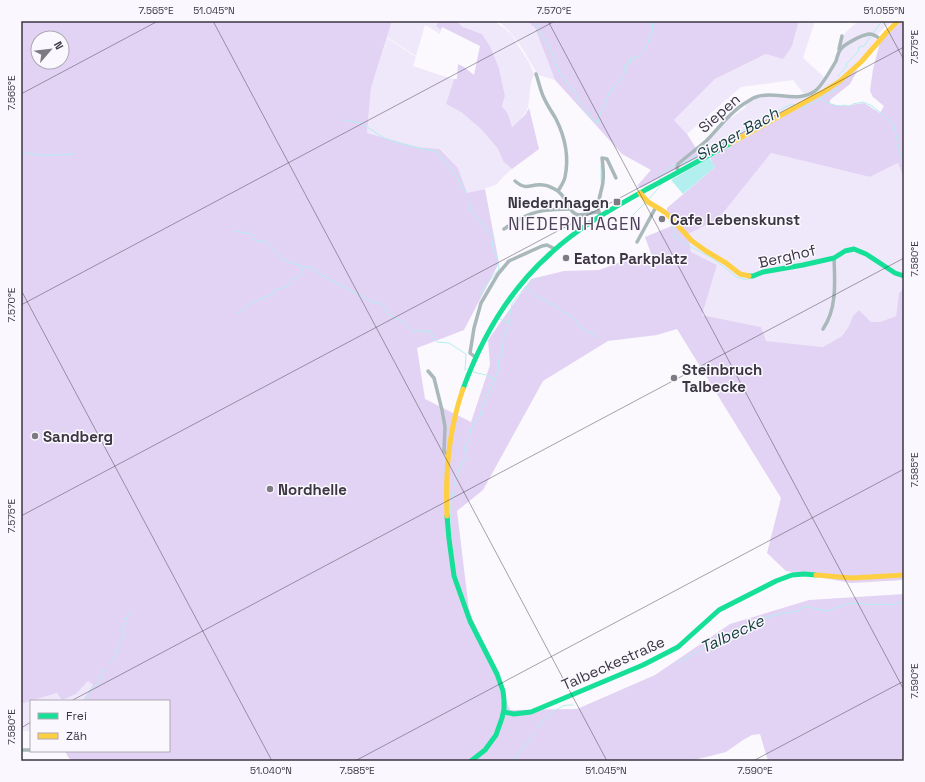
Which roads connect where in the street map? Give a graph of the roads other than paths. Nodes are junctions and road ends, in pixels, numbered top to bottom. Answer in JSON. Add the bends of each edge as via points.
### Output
{"nodes":[{"id":1,"x":898,"y":21,"type":"edge"},
{"id":2,"x":842,"y":36,"type":"dead end"},
{"id":3,"x":880,"y":39,"type":"junction"},
{"id":4,"x":840,"y":50,"type":"junction"},
{"id":5,"x":536,"y":74,"type":"dead end"},
{"id":6,"x":679,"y":172,"type":"junction"},
{"id":7,"x":616,"y":178,"type":"dead end"},
{"id":8,"x":515,"y":181,"type":"dead end"},
{"id":9,"x":558,"y":191,"type":"junction"},
{"id":10,"x":640,"y":193,"type":"junction"},
{"id":11,"x":656,"y":207,"type":"junction"},
{"id":12,"x":569,"y":209,"type":"junction"},
{"id":13,"x":600,"y":214,"type":"junction"},
{"id":14,"x":504,"y":230,"type":"dead end"},
{"id":15,"x":638,"y":242,"type":"dead end"},
{"id":16,"x":555,"y":249,"type":"junction"},
{"id":17,"x":834,"y":258,"type":"junction"},
{"id":18,"x":904,"y":276,"type":"edge"},
{"id":19,"x":823,"y":329,"type":"dead end"},
{"id":20,"x":475,"y":357,"type":"junction"},
{"id":21,"x":428,"y":371,"type":"dead end"},
{"id":22,"x":448,"y":455,"type":"junction"},
{"id":23,"x":904,"y":575,"type":"edge"},
{"id":24,"x":504,"y":712,"type":"junction"},
{"id":25,"x":470,"y":761,"type":"edge"}],
"edges":[{"from":1,"to":3,"type":"main road"},
{"from":2,"to":4,"type":"street"},
{"from":3,"to":4,"type":"street","via":[[869,34]]},
{"from":3,"to":6,"type":"main road","via":[[856,67],[836,84]]},
{"from":4,"to":6,"type":"street","name":"Siepen","via":[[836,61],[814,91],[798,97],[762,95],[754,98],[728,116],[703,143],[678,164]]},
{"from":5,"to":9,"type":"street","via":[[564,142],[567,159],[565,178]]},
{"from":6,"to":10,"type":"main road"},
{"from":7,"to":13,"type":"street","via":[[608,160],[602,158]]},
{"from":8,"to":9,"type":"street","via":[[522,186],[544,185]]},
{"from":9,"to":12,"type":"street"},
{"from":10,"to":11,"type":"main road"},
{"from":10,"to":13,"type":"main road"},
{"from":11,"to":15,"type":"street"},
{"from":11,"to":17,"type":"main road","name":"Berghof","via":[[670,217],[692,241],[746,276]]},
{"from":12,"to":13,"type":"street","via":[[581,215]]},
{"from":12,"to":14,"type":"street","via":[[534,213],[520,218]]},
{"from":13,"to":16,"type":"main road"},
{"from":16,"to":20,"type":"main road","via":[[513,293]]},
{"from":16,"to":20,"type":"street","via":[[547,245],[538,248],[509,261],[498,274],[481,303],[470,354]]},
{"from":17,"to":18,"type":"main road","name":"Berghof","via":[[854,249]]},
{"from":17,"to":19,"type":"street","name":"Berghof","via":[[831,315]]},
{"from":20,"to":22,"type":"main road","via":[[453,425]]},
{"from":21,"to":22,"type":"street","via":[[434,378],[442,410],[445,427],[444,451]]},
{"from":22,"to":24,"type":"main road","via":[[446,504],[453,574],[477,636],[499,680]]},
{"from":23,"to":24,"type":"main road","name":"Talbeckestraße","via":[[852,578],[792,575],[719,610],[678,647],[643,665],[532,712]]},
{"from":24,"to":25,"type":"main road","via":[[491,743]]}]}
